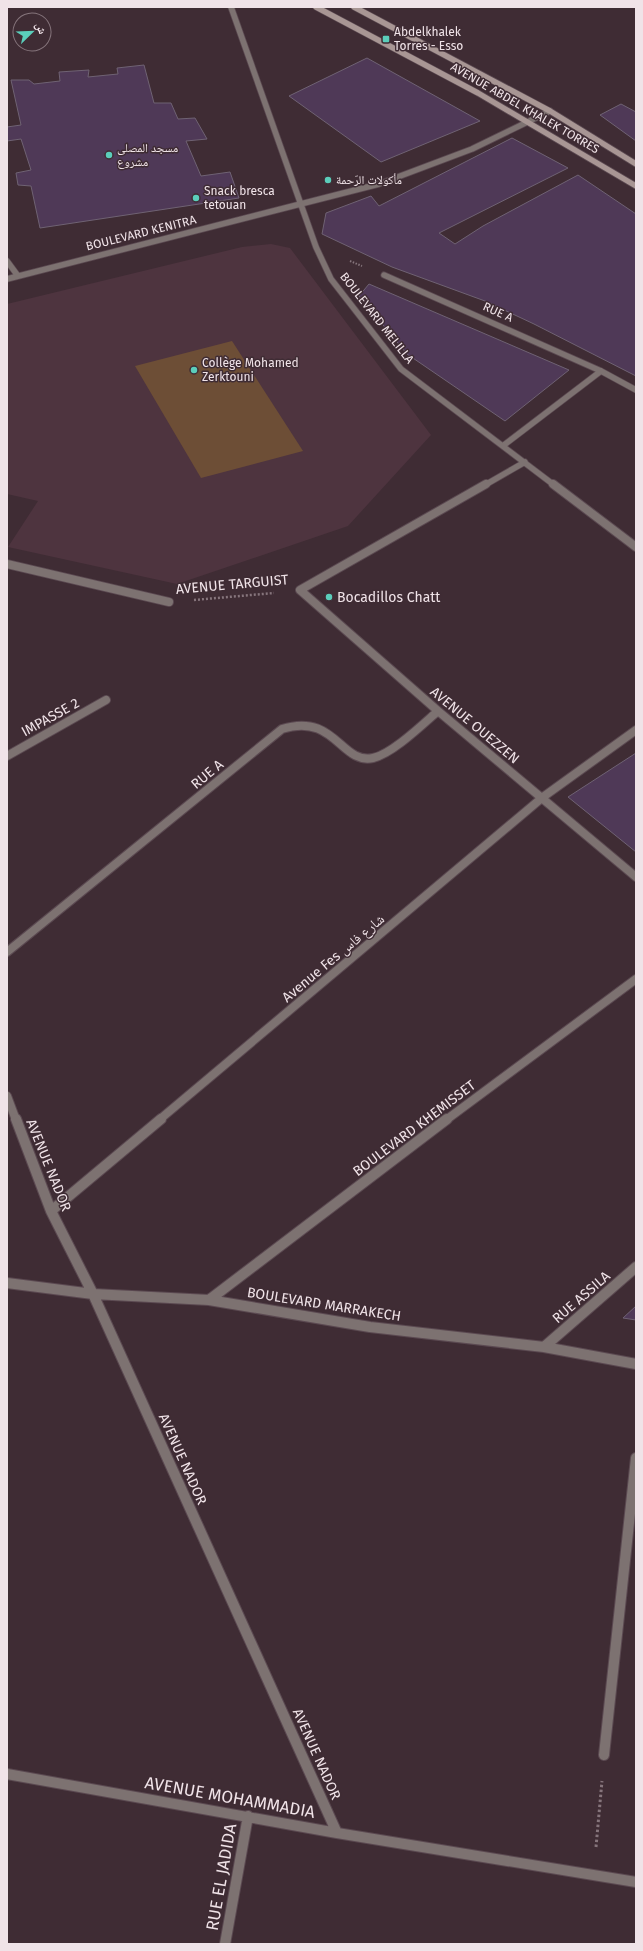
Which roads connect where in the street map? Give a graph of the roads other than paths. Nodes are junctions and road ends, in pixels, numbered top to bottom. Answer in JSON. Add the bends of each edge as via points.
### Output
{"nodes":[{"id":1,"x":231,"y":7,"type":"edge"},
{"id":2,"x":316,"y":7,"type":"edge"},
{"id":3,"x":354,"y":7,"type":"edge"},
{"id":4,"x":550,"y":111,"type":"junction"},
{"id":5,"x":528,"y":121,"type":"junction"},
{"id":6,"x":636,"y":164,"type":"edge"},
{"id":7,"x":636,"y":186,"type":"edge"},
{"id":8,"x":301,"y":204,"type":"junction"},
{"id":9,"x":7,"y":261,"type":"edge"},
{"id":10,"x":384,"y":275,"type":"dead end"},
{"id":11,"x":18,"y":276,"type":"junction"},
{"id":12,"x":7,"y":279,"type":"edge"},
{"id":13,"x":601,"y":371,"type":"junction"},
{"id":14,"x":636,"y":390,"type":"edge"},
{"id":15,"x":504,"y":445,"type":"junction"},
{"id":16,"x":525,"y":462,"type":"junction"},
{"id":17,"x":636,"y":546,"type":"edge"},
{"id":18,"x":7,"y":564,"type":"edge"},
{"id":19,"x":300,"y":590,"type":"joint"},
{"id":20,"x":169,"y":602,"type":"road end"},
{"id":21,"x":106,"y":700,"type":"dead end"},
{"id":22,"x":438,"y":712,"type":"junction"},
{"id":23,"x":636,"y":730,"type":"edge"},
{"id":24,"x":7,"y":756,"type":"edge"},
{"id":25,"x":543,"y":797,"type":"junction"},
{"id":26,"x":636,"y":877,"type":"edge"},
{"id":27,"x":7,"y":952,"type":"edge"},
{"id":28,"x":636,"y":979,"type":"edge"},
{"id":29,"x":7,"y":1096,"type":"edge"},
{"id":30,"x":51,"y":1211,"type":"junction"},
{"id":31,"x":636,"y":1267,"type":"edge"},
{"id":32,"x":7,"y":1283,"type":"edge"},
{"id":33,"x":93,"y":1294,"type":"junction"},
{"id":34,"x":209,"y":1300,"type":"junction"},
{"id":35,"x":544,"y":1347,"type":"junction"},
{"id":36,"x":636,"y":1364,"type":"edge"},
{"id":37,"x":636,"y":1458,"type":"edge"},
{"id":38,"x":604,"y":1755,"type":"road end"},
{"id":39,"x":7,"y":1774,"type":"edge"},
{"id":40,"x":248,"y":1816,"type":"junction"},
{"id":41,"x":337,"y":1833,"type":"junction"},
{"id":42,"x":636,"y":1882,"type":"edge"},
{"id":43,"x":225,"y":1944,"type":"edge"}],
"edges":[{"from":1,"to":8,"type":"street","name":"BOULEVARD MELILLA"},
{"from":2,"to":5,"type":"main road","name":"AVENUE ABDEL KHALEK TORRES","via":[[399,49]]},
{"from":3,"to":4,"type":"main road","name":"AVENUE ABDEL KHALEK TORRES"},
{"from":4,"to":5,"type":"street","name":"BOULEVARD KENITRA"},
{"from":4,"to":6,"type":"main road","name":"AVENUE ABDEL KHALEK TORRES"},
{"from":5,"to":7,"type":"main road","name":"AVENUE ABDEL KHALEK TORRES"},
{"from":5,"to":8,"type":"street","name":"BOULEVARD KENITRA","via":[[472,149],[379,184]]},
{"from":8,"to":11,"type":"street","name":"BOULEVARD KENITRA"},
{"from":8,"to":15,"type":"street","name":"BOULEVARD MELILLA","via":[[316,247],[331,279],[401,369]]},
{"from":9,"to":11,"type":"street"},
{"from":10,"to":13,"type":"street","name":"RUE A"},
{"from":11,"to":12,"type":"street","name":"BOULEVARD KENITRA"},
{"from":13,"to":14,"type":"street","name":"RUE A"},
{"from":13,"to":15,"type":"street"},
{"from":15,"to":16,"type":"street","name":"BOULEVARD MELILLA"},
{"from":16,"to":17,"type":"street","name":"BOULEVARD MELILLA"},
{"from":16,"to":19,"type":"street","name":"AVENUE TARGUIST"},
{"from":18,"to":20,"type":"street","name":"AVENUE TARGUIST"},
{"from":19,"to":22,"type":"street","name":"AVENUE OUEZZEN"},
{"from":21,"to":24,"type":"street","name":"IMPASSE 2"},
{"from":22,"to":25,"type":"street","name":"AVENUE OUEZZEN"},
{"from":22,"to":27,"type":"street","name":"RUE A","via":[[394,746],[373,758],[361,757],[346,750],[324,730],[296,724],[282,729]]},
{"from":23,"to":25,"type":"street","name":"Avenue Fes شارع فاس"},
{"from":25,"to":26,"type":"street","name":"AVENUE OUEZZEN"},
{"from":25,"to":30,"type":"street","name":"Avenue Fes شارع فاس"},
{"from":28,"to":34,"type":"street","name":"BOULEVARD KHEMISSET"},
{"from":29,"to":30,"type":"street","name":"AVENUE NADOR"},
{"from":30,"to":33,"type":"street","name":"AVENUE NADOR"},
{"from":31,"to":35,"type":"street","name":"RUE ASSILA"},
{"from":32,"to":33,"type":"street","name":"BOULEVARD MARRAKECH"},
{"from":33,"to":34,"type":"street","name":"BOULEVARD MARRAKECH"},
{"from":33,"to":41,"type":"street","name":"AVENUE NADOR"},
{"from":34,"to":35,"type":"street","name":"BOULEVARD MARRAKECH","via":[[370,1327]]},
{"from":35,"to":36,"type":"street","name":"BOULEVARD MARRAKECH"},
{"from":37,"to":38,"type":"street"},
{"from":39,"to":40,"type":"street","name":"AVENUE MOHAMMADIA"},
{"from":40,"to":41,"type":"street","name":"AVENUE MOHAMMADIA"},
{"from":40,"to":43,"type":"street","name":"RUE EL JADIDA"},
{"from":41,"to":42,"type":"street","name":"AVENUE MOHAMMADIA"}]}
